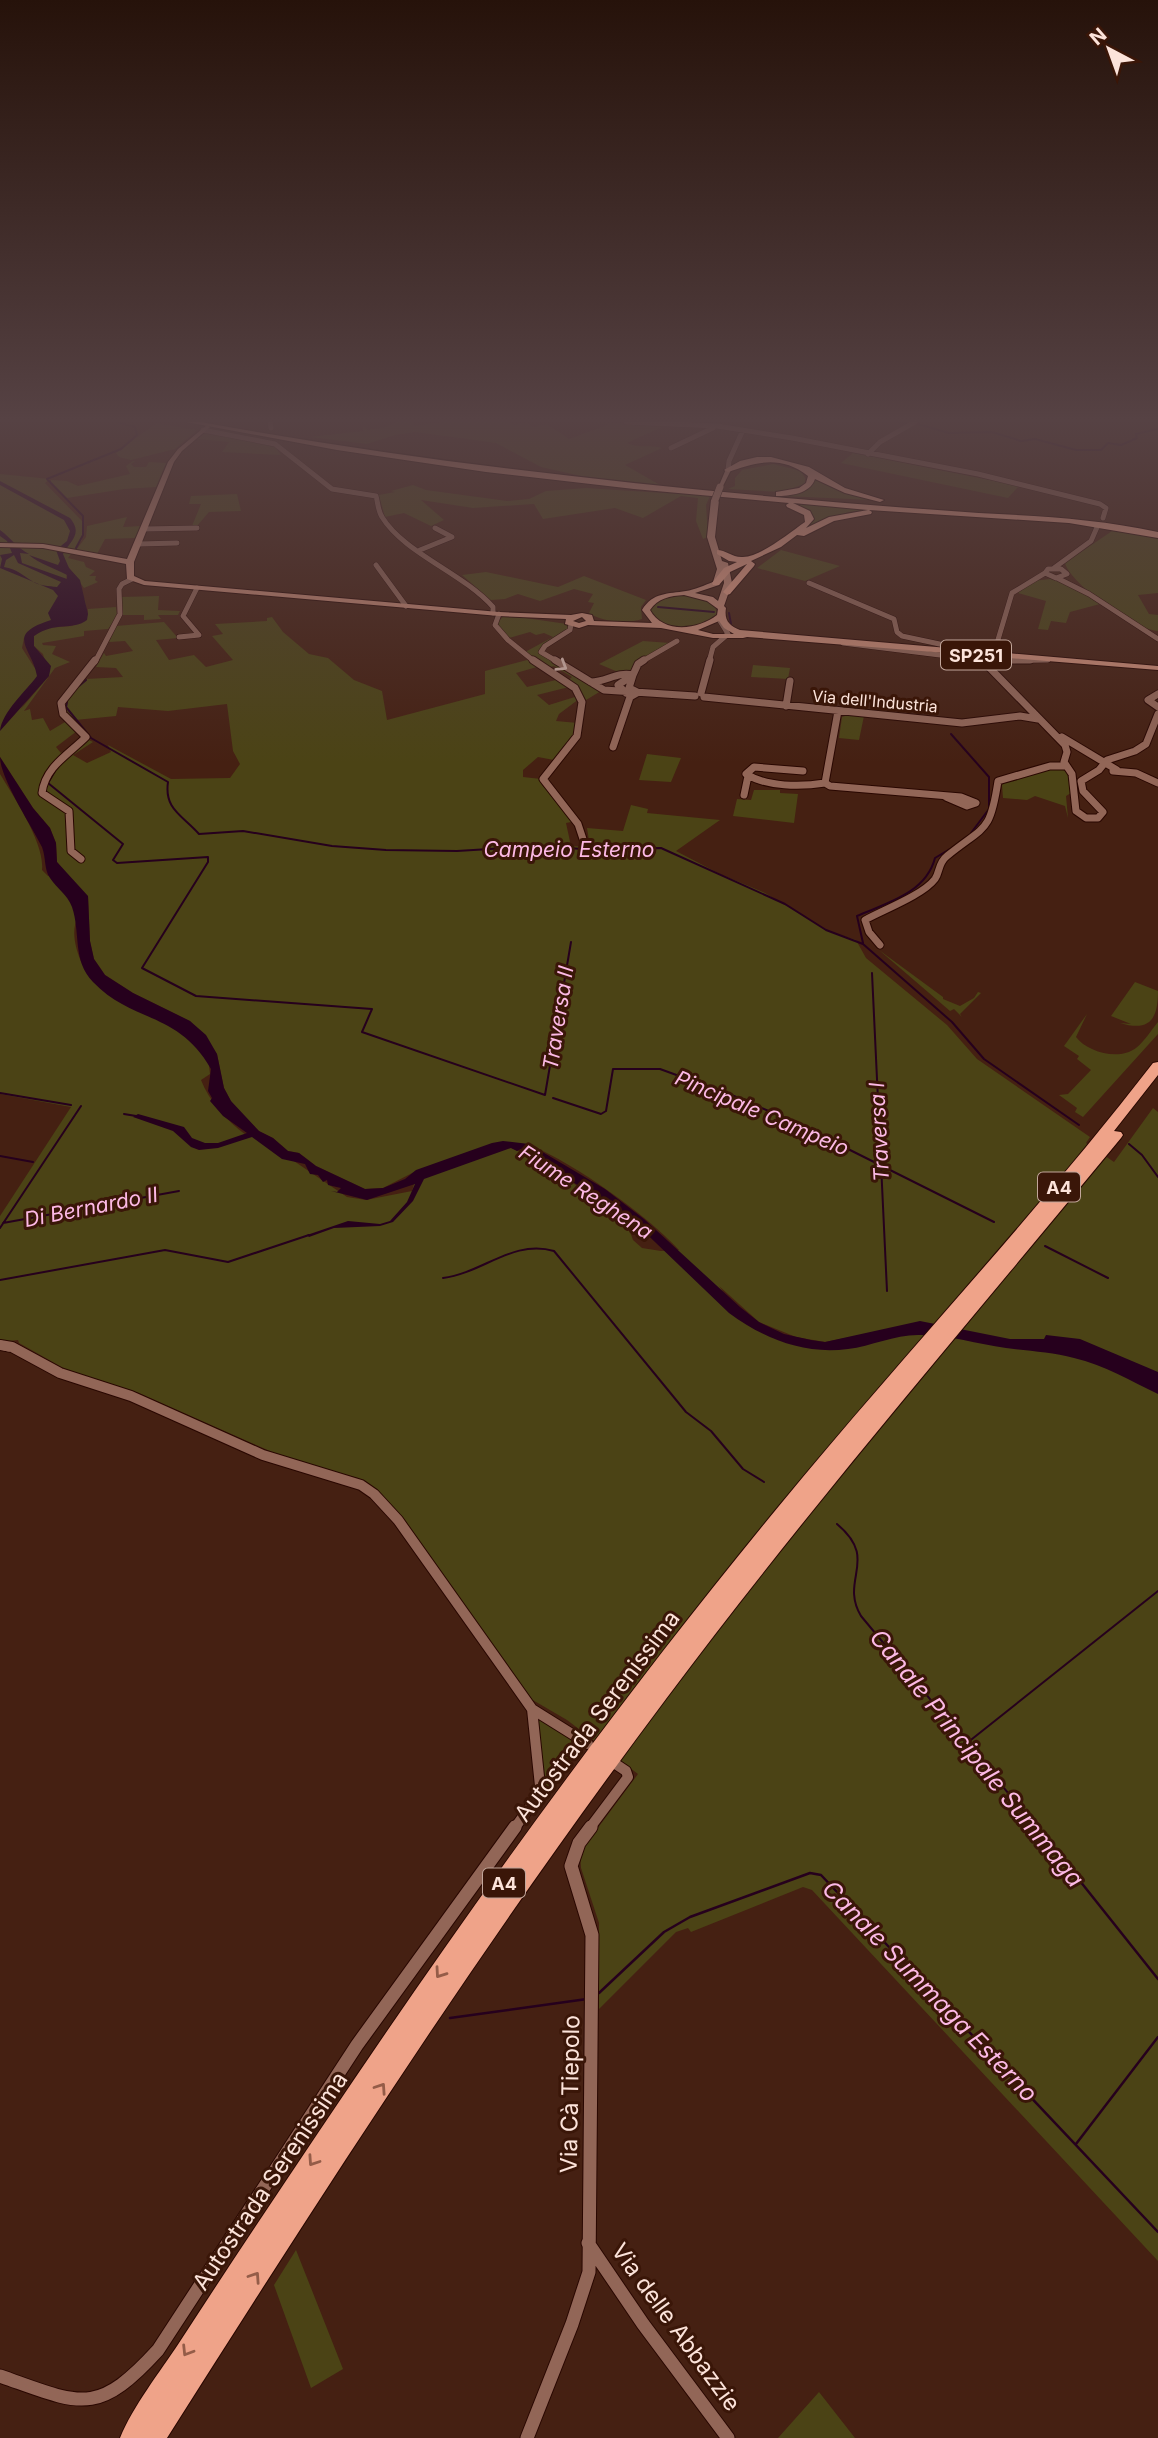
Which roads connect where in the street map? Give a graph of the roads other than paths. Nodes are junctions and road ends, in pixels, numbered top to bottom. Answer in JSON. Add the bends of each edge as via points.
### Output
{"nodes":[{"id":1,"x":142,"y":536,"type":"edge"},
{"id":2,"x":401,"y":536,"type":"edge"},
{"id":3,"x":450,"y":536,"type":"edge"},
{"id":4,"x":712,"y":536,"type":"edge"},
{"id":5,"x":714,"y":536,"type":"edge"},
{"id":6,"x":791,"y":536,"type":"edge"},
{"id":7,"x":799,"y":536,"type":"edge"},
{"id":8,"x":1093,"y":536,"type":"edge"},
{"id":9,"x":177,"y":543,"type":"dead end"},
{"id":10,"x":19,"y":544,"type":"joint"},
{"id":11,"x":139,"y":544,"type":"junction"},
{"id":12,"x":0,"y":545,"type":"edge"},
{"id":13,"x":420,"y":550,"type":"junction"},
{"id":14,"x":720,"y":552,"type":"junction"},
{"id":15,"x":752,"y":560,"type":"junction"},
{"id":16,"x":130,"y":562,"type":"junction"},
{"id":17,"x":376,"y":565,"type":"dead end"},
{"id":18,"x":1061,"y":569,"type":"junction"},
{"id":19,"x":727,"y":570,"type":"junction"},
{"id":20,"x":1045,"y":573,"type":"junction"},
{"id":21,"x":1055,"y":577,"type":"junction"},
{"id":22,"x":1034,"y":579,"type":"junction"},
{"id":23,"x":132,"y":582,"type":"junction"},
{"id":24,"x":716,"y":583,"type":"junction"},
{"id":25,"x":809,"y":583,"type":"dead end"},
{"id":26,"x":197,"y":588,"type":"junction"},
{"id":27,"x":727,"y":592,"type":"junction"},
{"id":28,"x":684,"y":593,"type":"junction"},
{"id":29,"x":1089,"y":594,"type":"junction"},
{"id":30,"x":406,"y":606,"type":"junction"},
{"id":31,"x":496,"y":613,"type":"junction"},
{"id":32,"x":647,"y":614,"type":"junction"},
{"id":33,"x":720,"y":614,"type":"junction"},
{"id":34,"x":570,"y":621,"type":"junction"},
{"id":35,"x":623,"y":624,"type":"junction"},
{"id":36,"x":664,"y":626,"type":"junction"},
{"id":37,"x":685,"y":629,"type":"junction"},
{"id":38,"x":703,"y":634,"type":"junction"},
{"id":39,"x":762,"y":636,"type":"junction"},
{"id":40,"x":726,"y":637,"type":"junction"},
{"id":41,"x":179,"y":638,"type":"dead end"},
{"id":42,"x":1158,"y":639,"type":"edge"},
{"id":43,"x":677,"y":641,"type":"dead end"},
{"id":44,"x":843,"y":643,"type":"junction"},
{"id":45,"x":997,"y":643,"type":"junction"},
{"id":46,"x":924,"y":645,"type":"junction"},
{"id":47,"x":713,"y":647,"type":"junction"},
{"id":48,"x":904,"y":649,"type":"junction"},
{"id":49,"x":990,"y":650,"type":"junction"},
{"id":50,"x":1003,"y":657,"type":"junction"},
{"id":51,"x":982,"y":660,"type":"junction"},
{"id":52,"x":1052,"y":661,"type":"junction"},
{"id":53,"x":1158,"y":667,"type":"edge"},
{"id":54,"x":633,"y":675,"type":"junction"},
{"id":55,"x":587,"y":681,"type":"junction"},
{"id":56,"x":790,"y":681,"type":"dead end"},
{"id":57,"x":639,"y":693,"type":"junction"},
{"id":58,"x":627,"y":694,"type":"junction"},
{"id":59,"x":1156,"y":694,"type":"edge"},
{"id":60,"x":700,"y":695,"type":"junction"},
{"id":61,"x":786,"y":706,"type":"junction"},
{"id":62,"x":1156,"y":710,"type":"edge"},
{"id":63,"x":838,"y":711,"type":"junction"},
{"id":64,"x":1035,"y":714,"type":"junction"},
{"id":65,"x":1024,"y":715,"type":"junction"},
{"id":66,"x":1042,"y":721,"type":"junction"},
{"id":67,"x":1058,"y":734,"type":"junction"},
{"id":68,"x":613,"y":747,"type":"dead end"},
{"id":69,"x":1091,"y":753,"type":"junction"},
{"id":70,"x":1065,"y":762,"type":"junction"},
{"id":71,"x":1104,"y":764,"type":"junction"},
{"id":72,"x":1099,"y":770,"type":"junction"},
{"id":73,"x":803,"y":771,"type":"dead end"},
{"id":74,"x":1117,"y":771,"type":"junction"},
{"id":75,"x":748,"y":776,"type":"junction"},
{"id":76,"x":825,"y":783,"type":"junction"},
{"id":77,"x":1158,"y":783,"type":"edge"},
{"id":78,"x":744,"y":795,"type":"dead end"},
{"id":79,"x":946,"y":797,"type":"dead end"},
{"id":80,"x":1099,"y":808,"type":"junction"},
{"id":81,"x":1076,"y":809,"type":"junction"},
{"id":82,"x":586,"y":848,"type":"dead end"},
{"id":83,"x":81,"y":859,"type":"dead end"},
{"id":84,"x":880,"y":945,"type":"dead end"},
{"id":85,"x":1158,"y":1066,"type":"edge"},
{"id":86,"x":1158,"y":1082,"type":"edge"},
{"id":87,"x":963,"y":1308,"type":"junction"},
{"id":88,"x":0,"y":1345,"type":"edge"},
{"id":89,"x":920,"y":1358,"type":"junction"},
{"id":90,"x":532,"y":1709,"type":"junction"},
{"id":91,"x":588,"y":1744,"type":"dead end"},
{"id":92,"x":617,"y":1765,"type":"dead end"},
{"id":93,"x":588,"y":2243,"type":"junction"},
{"id":94,"x":0,"y":2376,"type":"edge"},
{"id":95,"x":132,"y":2438,"type":"edge"},
{"id":96,"x":153,"y":2438,"type":"edge"},
{"id":97,"x":527,"y":2438,"type":"edge"},
{"id":98,"x":728,"y":2438,"type":"edge"}],
"edges":[{"from":1,"to":11,"type":"main road"},
{"from":2,"to":13,"type":"street"},
{"from":3,"to":13,"type":"street"},
{"from":4,"to":24,"type":"main road","via":[[721,569]]},
{"from":5,"to":14,"type":"main road"},
{"from":6,"to":15,"type":"highway"},
{"from":7,"to":27,"type":"highway","via":[[752,563]]},
{"from":8,"to":18,"type":"street"},
{"from":9,"to":11,"type":"street"},
{"from":10,"to":12,"type":"main road"},
{"from":10,"to":16,"type":"main road"},
{"from":11,"to":16,"type":"main road"},
{"from":13,"to":31,"type":"street","via":[[483,595]]},
{"from":14,"to":15,"type":"highway","via":[[732,559]]},
{"from":14,"to":19,"type":"main road"},
{"from":15,"to":19,"type":"highway"},
{"from":16,"to":23,"type":"main road"},
{"from":17,"to":30,"type":"street"},
{"from":18,"to":20,"type":"street"},
{"from":18,"to":21,"type":"street"},
{"from":18,"to":29,"type":"street"},
{"from":19,"to":24,"type":"highway"},
{"from":19,"to":27,"type":"main road"},
{"from":20,"to":21,"type":"street"},
{"from":20,"to":22,"type":"street"},
{"from":21,"to":22,"type":"street"},
{"from":21,"to":29,"type":"street"},
{"from":22,"to":45,"type":"street","via":[[1012,593]]},
{"from":23,"to":26,"type":"main road"},
{"from":23,"to":83,"type":"street","via":[[118,594],[120,614],[93,666],[61,703],[63,713],[86,737],[54,767],[42,788],[42,793],[69,811],[71,851]]},
{"from":24,"to":28,"type":"main road"},
{"from":25,"to":46,"type":"street","via":[[894,619],[900,635]]},
{"from":26,"to":30,"type":"main road"},
{"from":26,"to":41,"type":"street","via":[[183,616],[200,635]]},
{"from":27,"to":33,"type":"main road"},
{"from":28,"to":32,"type":"main road","number":"SP251","via":[[657,598],[648,605]]},
{"from":28,"to":33,"type":"main road","number":"SP251","via":[[704,596]]},
{"from":29,"to":42,"type":"street"},
{"from":30,"to":31,"type":"main road"},
{"from":31,"to":34,"type":"main road"},
{"from":31,"to":82,"type":"street","via":[[495,625],[505,637],[581,697],[577,735],[543,779],[579,822]]},
{"from":32,"to":35,"type":"main road","number":"SP251","via":[[639,622]]},
{"from":32,"to":36,"type":"main road","number":"SP251"},
{"from":33,"to":37,"type":"main road","number":"SP251","via":[[705,626]]},
{"from":33,"to":39,"type":"main road","number":"SP251","via":[[732,630]]},
{"from":33,"to":40,"type":"street","via":[[729,632]]},
{"from":34,"to":35,"type":"main road","number":"SP251"},
{"from":34,"to":55,"type":"street","one_way":true,"via":[[570,630],[541,652]]},
{"from":35,"to":36,"type":"main road","number":"SP251"},
{"from":36,"to":37,"type":"main road","number":"SP251"},
{"from":37,"to":38,"type":"main road","number":"SP251"},
{"from":38,"to":40,"type":"main road","number":"SP251"},
{"from":38,"to":47,"type":"street"},
{"from":39,"to":40,"type":"main road","number":"SP251"},
{"from":39,"to":44,"type":"main road","number":"SP251"},
{"from":40,"to":47,"type":"street"},
{"from":43,"to":54,"type":"street","via":[[638,664]]},
{"from":44,"to":48,"type":"main road","number":"SP251"},
{"from":44,"to":51,"type":"street"},
{"from":45,"to":49,"type":"street"},
{"from":45,"to":50,"type":"street"},
{"from":46,"to":48,"type":"street"},
{"from":46,"to":49,"type":"street"},
{"from":47,"to":60,"type":"street"},
{"from":48,"to":52,"type":"main road","number":"SP251"},
{"from":49,"to":50,"type":"street"},
{"from":50,"to":51,"type":"street"},
{"from":50,"to":52,"type":"street"},
{"from":50,"to":67,"type":"street","via":[[998,668]]},
{"from":51,"to":64,"type":"street"},
{"from":52,"to":53,"type":"main road","number":"SP251"},
{"from":54,"to":55,"type":"street","via":[[622,672],[598,683]]},
{"from":54,"to":57,"type":"street","via":[[629,688]]},
{"from":54,"to":58,"type":"street","via":[[618,685]]},
{"from":55,"to":58,"type":"street"},
{"from":56,"to":61,"type":"street"},
{"from":57,"to":58,"type":"street","name":"Via dell'Industria"},
{"from":57,"to":60,"type":"street","name":"Via dell'Industria"},
{"from":58,"to":68,"type":"street"},
{"from":59,"to":62,"type":"street","via":[[1148,699]]},
{"from":60,"to":61,"type":"street","name":"Via dell'Industria"},
{"from":61,"to":63,"type":"street","name":"Via dell'Industria"},
{"from":62,"to":69,"type":"street","via":[[1137,747],[1114,754]]},
{"from":62,"to":71,"type":"street","via":[[1146,744]]},
{"from":63,"to":65,"type":"street","name":"Via dell'Industria","via":[[977,723]]},
{"from":63,"to":76,"type":"street"},
{"from":64,"to":65,"type":"street"},
{"from":64,"to":66,"type":"street"},
{"from":64,"to":67,"type":"street"},
{"from":65,"to":66,"type":"street","name":"Via dell'Industria"},
{"from":66,"to":70,"type":"street","via":[[1065,745]]},
{"from":67,"to":69,"type":"street"},
{"from":69,"to":70,"type":"street","via":[[1076,753]]},
{"from":69,"to":71,"type":"street"},
{"from":70,"to":72,"type":"street","via":[[1077,769]]},
{"from":70,"to":81,"type":"street","via":[[1072,774]]},
{"from":70,"to":84,"type":"street","via":[[998,781],[993,815],[977,836],[945,858],[935,879],[920,891],[865,920]]},
{"from":71,"to":72,"type":"street"},
{"from":71,"to":74,"type":"street"},
{"from":72,"to":74,"type":"street"},
{"from":72,"to":80,"type":"street","via":[[1086,776],[1081,786]]},
{"from":73,"to":75,"type":"street","via":[[754,767],[747,771]]},
{"from":74,"to":77,"type":"street"},
{"from":75,"to":76,"type":"street","via":[[808,785]]},
{"from":75,"to":78,"type":"street"},
{"from":76,"to":79,"type":"street"},
{"from":80,"to":81,"type":"street","via":[[1085,805]]},
{"from":80,"to":81,"type":"street","via":[[1102,815],[1092,818]]},
{"from":85,"to":87,"type":"highway","name":"Autostrada Serenissima","number":"A4"},
{"from":86,"to":87,"type":"highway","name":"Autostrada Serenissima","number":"A4"},
{"from":87,"to":89,"type":"highway","name":"Autostrada Serenissima","number":"A4"},
{"from":88,"to":90,"type":"street","via":[[263,1455],[350,1481],[374,1494]]},
{"from":89,"to":95,"type":"highway","name":"Autostrada Serenissima","number":"A4","one_way":true,"via":[[723,1588],[585,1768],[421,2001]]},
{"from":96,"to":89,"type":"highway","name":"Autostrada Serenissima","number":"A4","one_way":true,"via":[[446,1991],[600,1773]]},
{"from":90,"to":91,"type":"street"},
{"from":90,"to":94,"type":"street","via":[[541,1785],[537,1797],[357,2045],[158,2350],[122,2388],[87,2402]]},
{"from":92,"to":93,"type":"street","name":"Via Cà Tiepolo","via":[[628,1777],[581,1843],[571,1866],[592,1935]]},
{"from":93,"to":97,"type":"street","name":"Via Cà Tiepolo","via":[[584,2291]]},
{"from":93,"to":98,"type":"street","name":"Via delle Abbazzie"}]}
